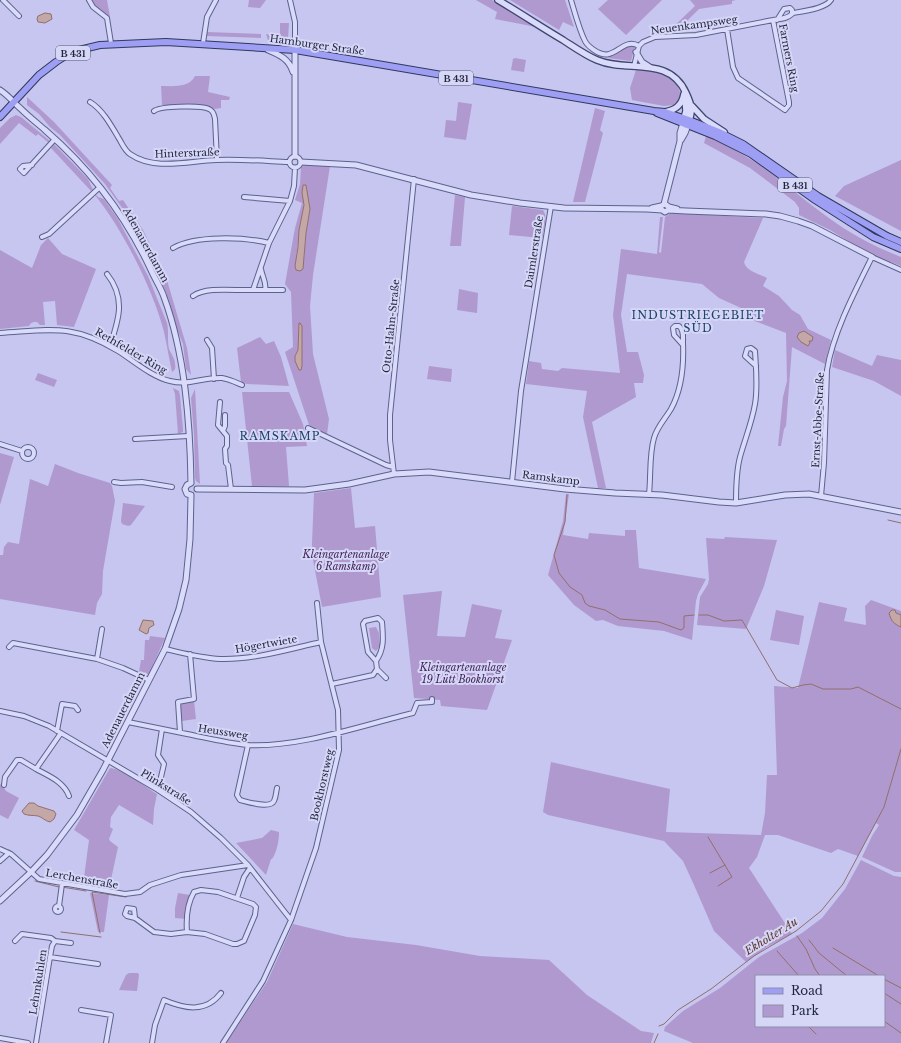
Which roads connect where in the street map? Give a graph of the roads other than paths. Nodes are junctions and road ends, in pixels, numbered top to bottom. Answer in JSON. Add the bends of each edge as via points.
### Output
{"nodes":[{"id":1,"x":3,"y":0,"type":"edge"},
{"id":2,"x":89,"y":0,"type":"edge"},
{"id":3,"x":216,"y":0,"type":"edge"},
{"id":4,"x":290,"y":0,"type":"edge"},
{"id":5,"x":498,"y":0,"type":"edge"},
{"id":6,"x":571,"y":0,"type":"edge"},
{"id":7,"x":831,"y":0,"type":"edge"},
{"id":8,"x":793,"y":13,"type":"junction"},
{"id":9,"x":19,"y":16,"type":"dead end"},
{"id":10,"x":775,"y":20,"type":"junction"},
{"id":11,"x":727,"y":29,"type":"junction"},
{"id":12,"x":111,"y":43,"type":"junction"},
{"id":13,"x":203,"y":43,"type":"junction"},
{"id":14,"x":639,"y":46,"type":"junction"},
{"id":15,"x":262,"y":47,"type":"junction"},
{"id":16,"x":295,"y":50,"type":"junction"},
{"id":17,"x":636,"y":52,"type":"junction"},
{"id":18,"x":634,"y":66,"type":"junction"},
{"id":19,"x":650,"y":67,"type":"junction"},
{"id":20,"x":295,"y":77,"type":"junction"},
{"id":21,"x":677,"y":81,"type":"junction"},
{"id":22,"x":0,"y":90,"type":"edge"},
{"id":23,"x":684,"y":94,"type":"junction"},
{"id":24,"x":14,"y":102,"type":"junction"},
{"id":25,"x":90,"y":102,"type":"dead end"},
{"id":26,"x":691,"y":105,"type":"junction"},
{"id":27,"x":154,"y":111,"type":"dead end"},
{"id":28,"x":654,"y":111,"type":"junction"},
{"id":29,"x":665,"y":112,"type":"junction"},
{"id":30,"x":0,"y":117,"type":"edge"},
{"id":31,"x":686,"y":121,"type":"junction"},
{"id":32,"x":55,"y":139,"type":"junction"},
{"id":33,"x":734,"y":139,"type":"junction"},
{"id":34,"x":296,"y":156,"type":"junction"},
{"id":35,"x":217,"y":160,"type":"junction"},
{"id":36,"x":289,"y":162,"type":"junction"},
{"id":37,"x":301,"y":162,"type":"junction"},
{"id":38,"x":32,"y":165,"type":"dead end"},
{"id":39,"x":295,"y":168,"type":"junction"},
{"id":40,"x":414,"y":179,"type":"junction"},
{"id":41,"x":100,"y":187,"type":"junction"},
{"id":42,"x":244,"y":198,"type":"dead end"},
{"id":43,"x":290,"y":201,"type":"junction"},
{"id":44,"x":551,"y":206,"type":"junction"},
{"id":45,"x":665,"y":207,"type":"junction"},
{"id":46,"x":42,"y":237,"type":"dead end"},
{"id":47,"x":901,"y":242,"type":"edge"},
{"id":48,"x":270,"y":243,"type":"junction"},
{"id":49,"x":173,"y":248,"type":"dead end"},
{"id":50,"x":901,"y":249,"type":"edge"},
{"id":51,"x":872,"y":257,"type":"junction"},
{"id":52,"x":260,"y":269,"type":"junction"},
{"id":53,"x":901,"y":270,"type":"edge"},
{"id":54,"x":106,"y":274,"type":"dead end"},
{"id":55,"x":253,"y":290,"type":"junction"},
{"id":56,"x":265,"y":290,"type":"junction"},
{"id":57,"x":283,"y":290,"type":"dead end"},
{"id":58,"x":193,"y":296,"type":"dead end"},
{"id":59,"x":0,"y":333,"type":"edge"},
{"id":60,"x":207,"y":340,"type":"dead end"},
{"id":61,"x":683,"y":345,"type":"dead end"},
{"id":62,"x":110,"y":346,"type":"junction"},
{"id":63,"x":756,"y":366,"type":"dead end"},
{"id":64,"x":214,"y":379,"type":"junction"},
{"id":65,"x":184,"y":383,"type":"junction"},
{"id":66,"x":242,"y":385,"type":"dead end"},
{"id":67,"x":220,"y":402,"type":"dead end"},
{"id":68,"x":226,"y":415,"type":"dead end"},
{"id":69,"x":308,"y":428,"type":"dead end"},
{"id":70,"x":223,"y":431,"type":"junction"},
{"id":71,"x":188,"y":436,"type":"junction"},
{"id":72,"x":136,"y":439,"type":"dead end"},
{"id":73,"x":0,"y":444,"type":"edge"},
{"id":74,"x":22,"y":451,"type":"dead end"},
{"id":75,"x":393,"y":467,"type":"junction"},
{"id":76,"x":394,"y":474,"type":"junction"},
{"id":77,"x":114,"y":482,"type":"dead end"},
{"id":78,"x":512,"y":482,"type":"junction"},
{"id":79,"x":190,"y":483,"type":"junction"},
{"id":80,"x":172,"y":487,"type":"dead end"},
{"id":81,"x":197,"y":489,"type":"junction"},
{"id":82,"x":231,"y":489,"type":"junction"},
{"id":83,"x":650,"y":494,"type":"junction"},
{"id":84,"x":191,"y":495,"type":"junction"},
{"id":85,"x":821,"y":496,"type":"junction"},
{"id":86,"x":736,"y":503,"type":"junction"},
{"id":87,"x":901,"y":512,"type":"edge"},
{"id":88,"x":317,"y":603,"type":"dead end"},
{"id":89,"x":102,"y":629,"type":"dead end"},
{"id":90,"x":321,"y":642,"type":"junction"},
{"id":91,"x":9,"y":647,"type":"dead end"},
{"id":92,"x":166,"y":649,"type":"junction"},
{"id":93,"x":190,"y":654,"type":"junction"},
{"id":94,"x":97,"y":659,"type":"junction"},
{"id":95,"x":376,"y":661,"type":"junction"},
{"id":96,"x":377,"y":669,"type":"junction"},
{"id":97,"x":386,"y":678,"type":"dead end"},
{"id":98,"x":149,"y":680,"type":"junction"},
{"id":99,"x":332,"y":684,"type":"junction"},
{"id":100,"x":432,"y":699,"type":"dead end"},
{"id":101,"x":78,"y":710,"type":"dead end"},
{"id":102,"x":0,"y":711,"type":"edge"},
{"id":103,"x":128,"y":722,"type":"junction"},
{"id":104,"x":162,"y":729,"type":"junction"},
{"id":105,"x":59,"y":732,"type":"junction"},
{"id":106,"x":180,"y":732,"type":"junction"},
{"id":107,"x":340,"y":732,"type":"junction"},
{"id":108,"x":248,"y":745,"type":"junction"},
{"id":109,"x":107,"y":761,"type":"junction"},
{"id":110,"x":36,"y":769,"type":"junction"},
{"id":111,"x":4,"y":785,"type":"dead end"},
{"id":112,"x":277,"y":788,"type":"dead end"},
{"id":113,"x":158,"y":790,"type":"junction"},
{"id":114,"x":69,"y":796,"type":"dead end"},
{"id":115,"x":0,"y":849,"type":"edge"},
{"id":116,"x":9,"y":853,"type":"junction"},
{"id":117,"x":0,"y":861,"type":"edge"},
{"id":118,"x":249,"y":867,"type":"junction"},
{"id":119,"x":31,"y":872,"type":"junction"},
{"id":120,"x":62,"y":884,"type":"junction"},
{"id":121,"x":237,"y":898,"type":"junction"},
{"id":122,"x":0,"y":901,"type":"edge"},
{"id":123,"x":59,"y":906,"type":"dead end"},
{"id":124,"x":135,"y":918,"type":"dead end"},
{"id":125,"x":291,"y":920,"type":"junction"},
{"id":126,"x":187,"y":932,"type":"junction"},
{"id":127,"x":15,"y":941,"type":"dead end"},
{"id":128,"x":55,"y":941,"type":"junction"},
{"id":129,"x":71,"y":943,"type":"dead end"},
{"id":130,"x":50,"y":957,"type":"junction"},
{"id":131,"x":98,"y":964,"type":"dead end"},
{"id":132,"x":221,"y":993,"type":"dead end"},
{"id":133,"x":81,"y":1010,"type":"dead end"},
{"id":134,"x":0,"y":1038,"type":"edge"},
{"id":135,"x":28,"y":1043,"type":"edge"},
{"id":136,"x":36,"y":1043,"type":"edge"},
{"id":137,"x":106,"y":1043,"type":"edge"},
{"id":138,"x":152,"y":1043,"type":"edge"},
{"id":139,"x":223,"y":1043,"type":"edge"}],
"edges":[{"from":1,"to":9,"type":"street"},
{"from":2,"to":12,"type":"street","via":[[93,7],[107,18]]},
{"from":3,"to":13,"type":"street","via":[[207,17]]},
{"from":4,"to":16,"type":"street","via":[[295,22]]},
{"from":5,"to":18,"type":"main road","via":[[596,60]]},
{"from":6,"to":14,"type":"street","via":[[586,43],[593,49],[606,55],[629,43]]},
{"from":7,"to":8,"type":"street","name":"Neuenkampsweg","via":[[824,6]]},
{"from":8,"to":10,"type":"street","name":"Neuenkampsweg","via":[[789,17]]},
{"from":8,"to":10,"type":"street","name":"Neuenkampsweg","via":[[790,8],[786,8]]},
{"from":10,"to":11,"type":"street","name":"Neuenkampsweg"},
{"from":10,"to":11,"type":"street","name":"Farmers Ring","via":[[789,102],[785,110],[738,78]]},
{"from":11,"to":14,"type":"street","name":"Neuenkampsweg","via":[[696,35],[655,37]]},
{"from":12,"to":13,"type":"main road","name":"Hamburger Straße","number":"B 431"},
{"from":12,"to":24,"type":"main road","name":"Hamburger Straße","number":"B 431","via":[[79,50],[56,62],[39,74]]},
{"from":13,"to":15,"type":"main road","name":"Hamburger Straße","number":"B 431"},
{"from":14,"to":17,"type":"street"},
{"from":15,"to":16,"type":"main road","name":"Hamburger Straße","number":"B 431"},
{"from":15,"to":20,"type":"street","via":[[286,58]]},
{"from":16,"to":20,"type":"street"},
{"from":16,"to":28,"type":"main road","name":"Hamburger Straße","number":"B 431"},
{"from":17,"to":18,"type":"street"},
{"from":17,"to":19,"type":"street","via":[[642,62]]},
{"from":18,"to":19,"type":"main road"},
{"from":19,"to":21,"type":"main road","via":[[666,71]]},
{"from":20,"to":34,"type":"street"},
{"from":21,"to":23,"type":"main road"},
{"from":21,"to":26,"type":"main road","via":[[684,88]]},
{"from":22,"to":24,"type":"street","name":"Adenauerdamm"},
{"from":23,"to":29,"type":"main road","via":[[677,108]]},
{"from":23,"to":31,"type":"main road","via":[[687,107]]},
{"from":24,"to":30,"type":"main road","name":"Hamburger Straße","number":"B 431"},
{"from":24,"to":32,"type":"street","name":"Adenauerdamm"},
{"from":25,"to":35,"type":"street","name":"Hinterstraße","via":[[113,128],[126,151],[135,158],[162,164]]},
{"from":26,"to":31,"type":"main road","via":[[692,114]]},
{"from":26,"to":33,"type":"main road","via":[[704,120]]},
{"from":27,"to":35,"type":"street","via":[[174,107],[195,107],[214,112]]},
{"from":28,"to":29,"type":"main road","name":"Hamburger Straße","number":"B 431"},
{"from":28,"to":31,"type":"main road","name":"Hamburger Straße","number":"B 431","via":[[663,116]]},
{"from":29,"to":31,"type":"main road","name":"Hamburger Straße","number":"B 431"},
{"from":31,"to":33,"type":"main road","number":"B 431"},
{"from":31,"to":45,"type":"street","via":[[680,133]]},
{"from":31,"to":50,"type":"main road","number":"B 431","via":[[751,154],[815,200],[873,237]]},
{"from":32,"to":38,"type":"street"},
{"from":32,"to":41,"type":"street","name":"Adenauerdamm"},
{"from":33,"to":47,"type":"main road","number":"B 431","via":[[818,196]]},
{"from":34,"to":36,"type":"street"},
{"from":34,"to":37,"type":"street"},
{"from":35,"to":36,"type":"street","name":"Hinterstraße"},
{"from":36,"to":39,"type":"street"},
{"from":37,"to":39,"type":"street"},
{"from":37,"to":40,"type":"street","name":"Daimlerstraße","via":[[356,165]]},
{"from":39,"to":43,"type":"street"},
{"from":40,"to":44,"type":"street","name":"Daimlerstraße","via":[[471,195]]},
{"from":40,"to":75,"type":"street","name":"Otto-Hahn-Straße","via":[[390,414]]},
{"from":41,"to":46,"type":"street","via":[[49,234]]},
{"from":41,"to":65,"type":"street","name":"Adenauerdamm","via":[[124,219],[164,296]]},
{"from":42,"to":43,"type":"street"},
{"from":43,"to":48,"type":"street"},
{"from":44,"to":45,"type":"street","via":[[647,209]]},
{"from":44,"to":78,"type":"street","name":"Daimlerstraße","via":[[521,391]]},
{"from":45,"to":51,"type":"street","via":[[686,211],[766,214],[791,219],[812,226]]},
{"from":48,"to":49,"type":"street","via":[[211,239],[180,244]]},
{"from":48,"to":52,"type":"street"},
{"from":51,"to":53,"type":"street"},
{"from":51,"to":85,"type":"street","name":"Ernst-Abbe-Straße","via":[[836,336],[829,362]]},
{"from":52,"to":55,"type":"street"},
{"from":52,"to":56,"type":"street","via":[[266,284]]},
{"from":54,"to":62,"type":"street","via":[[112,280],[119,302],[119,315]]},
{"from":55,"to":56,"type":"street"},
{"from":55,"to":58,"type":"street","via":[[212,290],[198,292]]},
{"from":56,"to":57,"type":"street"},
{"from":59,"to":62,"type":"street","name":"Rethfelder Ring","via":[[63,330],[82,333]]},
{"from":60,"to":64,"type":"street","via":[[212,348]]},
{"from":61,"to":83,"type":"street","via":[[678,393],[654,440]]},
{"from":62,"to":65,"type":"street","name":"Rethfelder Ring","via":[[162,379]]},
{"from":63,"to":86,"type":"street","via":[[755,404],[738,468]]},
{"from":64,"to":65,"type":"street","name":"Rethfelder Ring"},
{"from":64,"to":66,"type":"street","name":"Rethfelder Ring","via":[[230,380]]},
{"from":65,"to":71,"type":"street","name":"Adenauerdamm"},
{"from":67,"to":70,"type":"street","via":[[218,425]]},
{"from":68,"to":70,"type":"street"},
{"from":69,"to":75,"type":"street"},
{"from":70,"to":82,"type":"street","via":[[227,436],[226,462]]},
{"from":71,"to":72,"type":"street"},
{"from":71,"to":79,"type":"street","name":"Adenauerdamm"},
{"from":73,"to":74,"type":"street"},
{"from":75,"to":76,"type":"street","name":"Otto-Hahn-Straße"},
{"from":76,"to":78,"type":"street","name":"Ramskamp","via":[[429,472]]},
{"from":76,"to":82,"type":"street","name":"Ramskamp","via":[[311,489]]},
{"from":77,"to":80,"type":"street","via":[[142,482]]},
{"from":78,"to":83,"type":"street","name":"Ramskamp","via":[[603,492]]},
{"from":79,"to":81,"type":"street","via":[[196,485]]},
{"from":79,"to":84,"type":"street","name":"Adenauerdamm","via":[[185,489]]},
{"from":81,"to":82,"type":"street","name":"Ramskamp"},
{"from":81,"to":84,"type":"street","via":[[196,493]]},
{"from":83,"to":86,"type":"street","name":"Ramskamp"},
{"from":84,"to":92,"type":"street","name":"Adenauerdamm","via":[[186,580]]},
{"from":85,"to":86,"type":"street","name":"Ramskamp","via":[[790,495]]},
{"from":85,"to":87,"type":"street","name":"Ramskamp"},
{"from":88,"to":90,"type":"street","name":"Bookhorstweg"},
{"from":89,"to":94,"type":"street"},
{"from":90,"to":93,"type":"street","name":"Högertwiete","via":[[237,658],[219,659]]},
{"from":90,"to":99,"type":"street","name":"Bookhorstweg"},
{"from":91,"to":94,"type":"street","via":[[13,643]]},
{"from":92,"to":93,"type":"street","name":"Högertwiete"},
{"from":92,"to":98,"type":"street","name":"Adenauerdamm"},
{"from":93,"to":106,"type":"street","via":[[194,699],[178,702]]},
{"from":94,"to":98,"type":"street"},
{"from":95,"to":95,"type":"street","via":[[384,644],[382,622],[378,618],[365,621],[363,624],[368,652]]},
{"from":95,"to":96,"type":"street"},
{"from":96,"to":97,"type":"street"},
{"from":96,"to":99,"type":"street","via":[[373,675]]},
{"from":98,"to":103,"type":"street","name":"Adenauerdamm"},
{"from":99,"to":107,"type":"street","name":"Bookhorstweg"},
{"from":100,"to":107,"type":"street","name":"Heussweg","via":[[432,702],[417,703],[413,713]]},
{"from":101,"to":105,"type":"street","via":[[74,706],[62,704]]},
{"from":102,"to":105,"type":"street","name":"Plinkstraße","via":[[33,719]]},
{"from":103,"to":104,"type":"street","name":"Heussweg"},
{"from":103,"to":109,"type":"street","name":"Adenauerdamm"},
{"from":104,"to":106,"type":"street","name":"Heussweg"},
{"from":104,"to":113,"type":"street","via":[[158,755],[164,764]]},
{"from":105,"to":109,"type":"street","name":"Plinkstraße"},
{"from":105,"to":110,"type":"street"},
{"from":106,"to":108,"type":"street","name":"Heussweg"},
{"from":107,"to":108,"type":"street","name":"Heussweg","via":[[285,742]]},
{"from":107,"to":125,"type":"street","name":"Bookhorstweg","via":[[339,750],[316,848]]},
{"from":108,"to":112,"type":"street","via":[[237,795],[240,800],[263,805],[271,804]]},
{"from":109,"to":113,"type":"street","name":"Plinkstraße"},
{"from":109,"to":119,"type":"street","name":"Adenauerdamm","via":[[78,814]]},
{"from":110,"to":111,"type":"street","via":[[22,760],[17,760],[5,777]]},
{"from":110,"to":114,"type":"street","via":[[60,783]]},
{"from":113,"to":118,"type":"street","name":"Plinkstraße","via":[[191,812],[222,838]]},
{"from":115,"to":116,"type":"street","name":"Lerchenstraße"},
{"from":116,"to":117,"type":"street"},
{"from":116,"to":119,"type":"street","name":"Lerchenstraße"},
{"from":118,"to":120,"type":"street","name":"Lerchenstraße","via":[[181,875],[150,885],[140,892],[125,894]]},
{"from":118,"to":121,"type":"street"},
{"from":118,"to":125,"type":"street","name":"Plinkstraße"},
{"from":119,"to":120,"type":"street","name":"Lerchenstraße","via":[[39,879]]},
{"from":119,"to":122,"type":"street","name":"Adenauerdamm"},
{"from":120,"to":123,"type":"street"},
{"from":121,"to":126,"type":"street","via":[[218,892],[194,892],[188,909]]},
{"from":121,"to":126,"type":"street","via":[[256,907],[244,941],[237,944],[205,934]]},
{"from":124,"to":126,"type":"street","via":[[154,932]]},
{"from":125,"to":139,"type":"street","name":"Bookhorstweg","via":[[263,981]]},
{"from":127,"to":128,"type":"street","via":[[22,934],[51,938]]},
{"from":128,"to":129,"type":"street","name":"Lehmkuhlen"},
{"from":128,"to":130,"type":"street","name":"Lehmkuhlen"},
{"from":130,"to":131,"type":"street"},
{"from":130,"to":136,"type":"street","name":"Lehmkuhlen"},
{"from":132,"to":138,"type":"street","via":[[213,1002],[194,1007],[178,1006],[164,1000]]},
{"from":133,"to":137,"type":"street","via":[[111,1015]]},
{"from":134,"to":135,"type":"street"}]}
